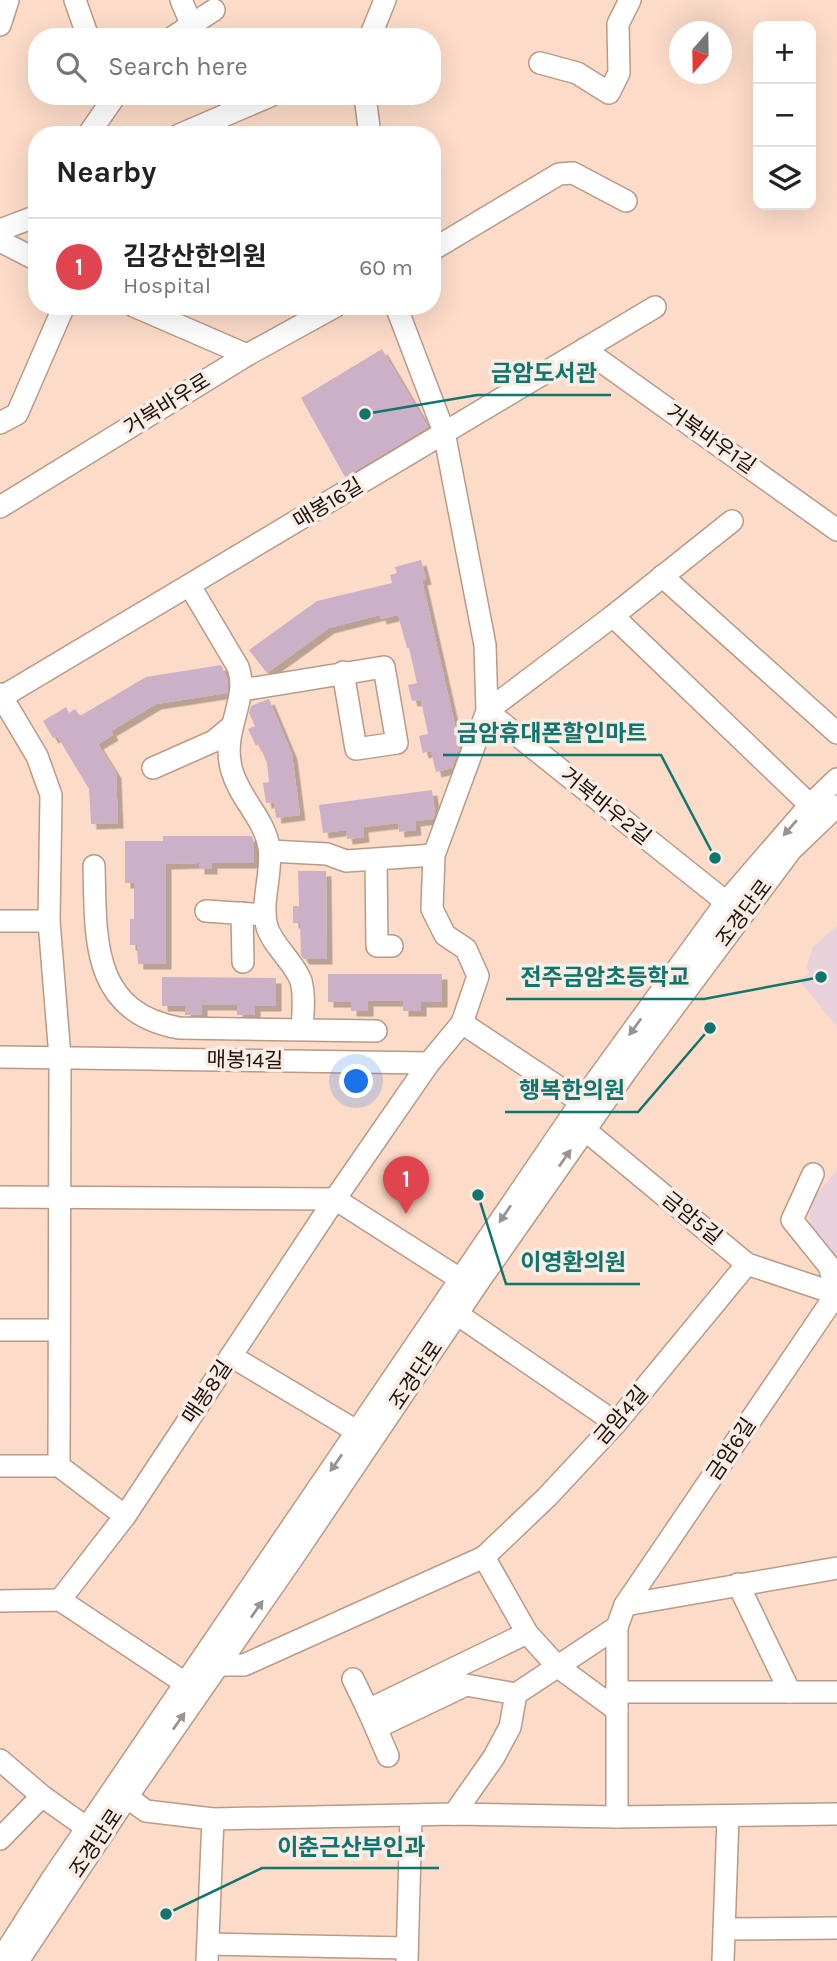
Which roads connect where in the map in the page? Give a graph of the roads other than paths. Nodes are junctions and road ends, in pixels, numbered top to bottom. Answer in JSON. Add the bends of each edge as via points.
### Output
{"nodes":[{"id":1,"x":75,"y":0,"type":"edge"},
{"id":2,"x":181,"y":0,"type":"edge"},
{"id":3,"x":385,"y":0,"type":"edge"},
{"id":4,"x":631,"y":0,"type":"edge"},
{"id":5,"x":5,"y":3,"type":"edge"},
{"id":6,"x":214,"y":10,"type":"dead end"},
{"id":7,"x":0,"y":25,"type":"edge"},
{"id":8,"x":85,"y":28,"type":"edge"},
{"id":9,"x":186,"y":28,"type":"edge"},
{"id":10,"x":192,"y":28,"type":"edge"},
{"id":11,"x":374,"y":28,"type":"edge"},
{"id":12,"x":540,"y":63,"type":"dead end"},
{"id":13,"x":110,"y":105,"type":"edge"},
{"id":14,"x":249,"y":105,"type":"edge"},
{"id":15,"x":366,"y":105,"type":"edge"},
{"id":16,"x":94,"y":126,"type":"edge"},
{"id":17,"x":200,"y":126,"type":"edge"},
{"id":18,"x":369,"y":126,"type":"edge"},
{"id":19,"x":626,"y":201,"type":"dead end"},
{"id":20,"x":28,"y":219,"type":"edge"},
{"id":21,"x":0,"y":230,"type":"edge"},
{"id":22,"x":0,"y":240,"type":"edge"},
{"id":23,"x":441,"y":243,"type":"edge"},
{"id":24,"x":28,"y":255,"type":"edge"},
{"id":25,"x":655,"y":307,"type":"dead end"},
{"id":26,"x":60,"y":315,"type":"edge"},
{"id":27,"x":155,"y":315,"type":"edge"},
{"id":28,"x":320,"y":315,"type":"edge"},
{"id":29,"x":399,"y":315,"type":"edge"},
{"id":30,"x":584,"y":349,"type":"junction"},
{"id":31,"x":247,"y":355,"type":"junction"},
{"id":32,"x":0,"y":423,"type":"edge"},
{"id":33,"x":444,"y":432,"type":"junction"},
{"id":34,"x":0,"y":507,"type":"edge"},
{"id":35,"x":732,"y":521,"type":"dead end"},
{"id":36,"x":837,"y":530,"type":"edge"},
{"id":37,"x":662,"y":576,"type":"junction"},
{"id":38,"x":190,"y":586,"type":"junction"},
{"id":39,"x":613,"y":616,"type":"junction"},
{"id":40,"x":343,"y":672,"type":"dead end"},
{"id":41,"x":242,"y":690,"type":"junction"},
{"id":42,"x":1,"y":696,"type":"edge"},
{"id":43,"x":487,"y":711,"type":"junction"},
{"id":44,"x":232,"y":726,"type":"junction"},
{"id":45,"x":837,"y":733,"type":"edge"},
{"id":46,"x":153,"y":768,"type":"dead end"},
{"id":47,"x":837,"y":779,"type":"edge"},
{"id":48,"x":810,"y":805,"type":"junction"},
{"id":49,"x":837,"y":806,"type":"edge"},
{"id":50,"x":270,"y":851,"type":"junction"},
{"id":51,"x":434,"y":855,"type":"junction"},
{"id":52,"x":376,"y":860,"type":"junction"},
{"id":53,"x":94,"y":866,"type":"dead end"},
{"id":54,"x":726,"y":902,"type":"junction"},
{"id":55,"x":206,"y":911,"type":"dead end"},
{"id":56,"x":242,"y":914,"type":"junction"},
{"id":57,"x":265,"y":915,"type":"junction"},
{"id":58,"x":0,"y":921,"type":"edge"},
{"id":59,"x":49,"y":921,"type":"junction"},
{"id":60,"x":392,"y":946,"type":"dead end"},
{"id":61,"x":236,"y":955,"type":"dead end"},
{"id":62,"x":462,"y":1023,"type":"junction"},
{"id":63,"x":302,"y":1028,"type":"junction"},
{"id":64,"x":376,"y":1031,"type":"dead end"},
{"id":65,"x":60,"y":1057,"type":"junction"},
{"id":66,"x":0,"y":1058,"type":"edge"},
{"id":67,"x":429,"y":1063,"type":"junction"},
{"id":68,"x":581,"y":1102,"type":"junction"},
{"id":69,"x":585,"y":1130,"type":"junction"},
{"id":70,"x":813,"y":1174,"type":"dead end"},
{"id":71,"x":0,"y":1197,"type":"edge"},
{"id":72,"x":60,"y":1198,"type":"junction"},
{"id":73,"x":335,"y":1199,"type":"junction"},
{"id":74,"x":747,"y":1264,"type":"junction"},
{"id":75,"x":460,"y":1279,"type":"junction"},
{"id":76,"x":837,"y":1293,"type":"edge"},
{"id":77,"x":457,"y":1314,"type":"junction"},
{"id":78,"x":0,"y":1330,"type":"edge"},
{"id":79,"x":58,"y":1330,"type":"junction"},
{"id":80,"x":231,"y":1356,"type":"junction"},
{"id":81,"x":616,"y":1423,"type":"junction"},
{"id":82,"x":358,"y":1432,"type":"junction"},
{"id":83,"x":0,"y":1466,"type":"edge"},
{"id":84,"x":59,"y":1466,"type":"junction"},
{"id":85,"x":125,"y":1516,"type":"junction"},
{"id":86,"x":484,"y":1557,"type":"junction"},
{"id":87,"x":837,"y":1568,"type":"edge"},
{"id":88,"x":738,"y":1584,"type":"junction"},
{"id":89,"x":60,"y":1600,"type":"junction"},
{"id":90,"x":0,"y":1601,"type":"edge"},
{"id":91,"x":625,"y":1605,"type":"junction"},
{"id":92,"x":617,"y":1627,"type":"junction"},
{"id":93,"x":527,"y":1633,"type":"junction"},
{"id":94,"x":218,"y":1665,"type":"junction"},
{"id":95,"x":557,"y":1666,"type":"junction"},
{"id":96,"x":353,"y":1679,"type":"dead end"},
{"id":97,"x":192,"y":1687,"type":"junction"},
{"id":98,"x":790,"y":1692,"type":"junction"},
{"id":99,"x":837,"y":1692,"type":"edge"},
{"id":100,"x":516,"y":1695,"type":"junction"},
{"id":101,"x":617,"y":1701,"type":"junction"},
{"id":102,"x":372,"y":1719,"type":"junction"},
{"id":103,"x":388,"y":1756,"type":"dead end"},
{"id":104,"x":0,"y":1760,"type":"edge"},
{"id":105,"x":42,"y":1796,"type":"junction"},
{"id":106,"x":127,"y":1797,"type":"junction"},
{"id":107,"x":454,"y":1814,"type":"junction"},
{"id":108,"x":837,"y":1814,"type":"edge"},
{"id":109,"x":411,"y":1815,"type":"junction"},
{"id":110,"x":617,"y":1816,"type":"junction"},
{"id":111,"x":728,"y":1816,"type":"junction"},
{"id":112,"x":213,"y":1819,"type":"junction"},
{"id":113,"x":87,"y":1828,"type":"junction"},
{"id":114,"x":0,"y":1839,"type":"edge"},
{"id":115,"x":837,"y":1928,"type":"edge"},
{"id":116,"x":724,"y":1929,"type":"junction"},
{"id":117,"x":208,"y":1952,"type":"edge"},
{"id":118,"x":407,"y":1955,"type":"edge"},
{"id":119,"x":0,"y":1961,"type":"edge"},
{"id":120,"x":18,"y":1961,"type":"edge"},
{"id":121,"x":723,"y":1961,"type":"edge"}],
"edges":[{"from":1,"to":8,"type":"street"},
{"from":2,"to":9,"type":"street"},
{"from":3,"to":11,"type":"street"},
{"from":4,"to":12,"type":"street","via":[[618,23],[619,73],[609,93],[577,73]]},
{"from":5,"to":7,"type":"street"},
{"from":6,"to":10,"type":"street"},
{"from":13,"to":16,"type":"street"},
{"from":14,"to":17,"type":"street"},
{"from":15,"to":18,"type":"street"},
{"from":19,"to":23,"type":"street","via":[[573,173],[559,174]]},
{"from":20,"to":21,"type":"street"},
{"from":22,"to":24,"type":"street"},
{"from":25,"to":30,"type":"street","name":"매봉16길"},
{"from":26,"to":32,"type":"street","via":[[17,414]]},
{"from":27,"to":31,"type":"street"},
{"from":28,"to":31,"type":"street","name":"거북바우로"},
{"from":29,"to":33,"type":"street"},
{"from":30,"to":33,"type":"street","name":"매봉16길"},
{"from":30,"to":36,"type":"street","name":"거북바우1길"},
{"from":31,"to":34,"type":"street","name":"거북바우로"},
{"from":33,"to":38,"type":"street","name":"매봉16길"},
{"from":33,"to":43,"type":"street","via":[[485,645]]},
{"from":35,"to":37,"type":"street"},
{"from":37,"to":39,"type":"street"},
{"from":37,"to":45,"type":"street"},
{"from":38,"to":41,"type":"street","via":[[238,667]]},
{"from":38,"to":42,"type":"street","name":"매봉16길"},
{"from":39,"to":43,"type":"street"},
{"from":39,"to":48,"type":"street"},
{"from":40,"to":41,"type":"street"},
{"from":41,"to":44,"type":"street"},
{"from":42,"to":59,"type":"street","via":[[37,756],[51,795]]},
{"from":43,"to":51,"type":"street"},
{"from":43,"to":54,"type":"street","name":"거북바우2길"},
{"from":44,"to":46,"type":"street","via":[[214,741]]},
{"from":44,"to":50,"type":"street","via":[[232,772],[266,832]]},
{"from":47,"to":48,"type":"street","name":"조경단로"},
{"from":48,"to":54,"type":"street","name":"조경단로","one_way":true},
{"from":49,"to":69,"type":"street","name":"조경단로","via":[[791,850]]},
{"from":50,"to":52,"type":"street","via":[[319,853],[346,861]]},
{"from":50,"to":57,"type":"street"},
{"from":51,"to":52,"type":"street"},
{"from":51,"to":62,"type":"street","via":[[432,909],[446,935],[466,949],[478,976]]},
{"from":52,"to":60,"type":"street","via":[[377,946]]},
{"from":53,"to":63,"type":"street","via":[[97,947],[103,970],[128,1004],[162,1025],[179,1028]]},
{"from":54,"to":68,"type":"street","name":"조경단로","one_way":true},
{"from":55,"to":56,"type":"street"},
{"from":56,"to":57,"type":"street"},
{"from":56,"to":61,"type":"street"},
{"from":57,"to":63,"type":"street","via":[[268,930],[300,978]]},
{"from":58,"to":59,"type":"street"},
{"from":59,"to":65,"type":"street"},
{"from":62,"to":67,"type":"street","name":"매봉8길"},
{"from":62,"to":68,"type":"street"},
{"from":63,"to":64,"type":"street"},
{"from":65,"to":66,"type":"street","name":"매봉14길"},
{"from":65,"to":67,"type":"street","name":"매봉14길"},
{"from":65,"to":72,"type":"street"},
{"from":67,"to":73,"type":"street","name":"매봉8길"},
{"from":68,"to":69,"type":"street"},
{"from":68,"to":75,"type":"street","name":"조경단로","one_way":true},
{"from":69,"to":74,"type":"street","name":"금암5길"},
{"from":77,"to":69,"type":"street","name":"조경단로","one_way":true},
{"from":70,"to":76,"type":"street","via":[[792,1220],[829,1266]]},
{"from":71,"to":72,"type":"street"},
{"from":72,"to":73,"type":"street"},
{"from":72,"to":79,"type":"street"},
{"from":73,"to":75,"type":"street"},
{"from":73,"to":80,"type":"street","name":"매봉8길"},
{"from":74,"to":76,"type":"street","name":"금암5길"},
{"from":74,"to":81,"type":"street","name":"금암4길"},
{"from":75,"to":82,"type":"street","name":"조경단로"},
{"from":76,"to":91,"type":"street","name":"금암6길"},
{"from":77,"to":81,"type":"street"},
{"from":94,"to":77,"type":"street","name":"조경단로","one_way":true},
{"from":78,"to":79,"type":"street"},
{"from":79,"to":84,"type":"street"},
{"from":80,"to":82,"type":"street"},
{"from":80,"to":85,"type":"street","name":"매봉8길"},
{"from":81,"to":86,"type":"street","name":"금암4길"},
{"from":82,"to":97,"type":"street","name":"조경단로","one_way":true},
{"from":83,"to":84,"type":"street"},
{"from":84,"to":85,"type":"street"},
{"from":85,"to":89,"type":"street","name":"매봉8길"},
{"from":86,"to":93,"type":"street"},
{"from":86,"to":94,"type":"street","name":"금암4길","via":[[244,1665]]},
{"from":87,"to":88,"type":"street"},
{"from":88,"to":91,"type":"street"},
{"from":88,"to":98,"type":"street"},
{"from":89,"to":90,"type":"street"},
{"from":89,"to":97,"type":"street"},
{"from":91,"to":92,"type":"street","name":"금암6길"},
{"from":92,"to":95,"type":"street"},
{"from":92,"to":101,"type":"street","name":"금암6길"},
{"from":93,"to":95,"type":"street"},
{"from":93,"to":102,"type":"street"},
{"from":94,"to":97,"type":"street","name":"조경단로"},
{"from":95,"to":100,"type":"street"},
{"from":95,"to":101,"type":"street"},
{"from":96,"to":102,"type":"street"},
{"from":106,"to":97,"type":"street","name":"조경단로","one_way":true},
{"from":97,"to":113,"type":"street","name":"조경단로"},
{"from":98,"to":99,"type":"street"},
{"from":98,"to":101,"type":"street"},
{"from":100,"to":102,"type":"street","via":[[466,1685]]},
{"from":100,"to":107,"type":"street","via":[[510,1727]]},
{"from":101,"to":110,"type":"street","name":"금암6길"},
{"from":102,"to":103,"type":"street"},
{"from":104,"to":105,"type":"street"},
{"from":105,"to":113,"type":"street"},
{"from":105,"to":114,"type":"street"},
{"from":106,"to":112,"type":"street","via":[[146,1811]]},
{"from":106,"to":120,"type":"street","name":"조경단로"},
{"from":107,"to":109,"type":"street"},
{"from":107,"to":110,"type":"street"},
{"from":108,"to":111,"type":"street"},
{"from":109,"to":112,"type":"street"},
{"from":109,"to":118,"type":"street"},
{"from":110,"to":111,"type":"street"},
{"from":111,"to":116,"type":"street"},
{"from":112,"to":117,"type":"street"},
{"from":113,"to":119,"type":"street","name":"조경단로"},
{"from":115,"to":116,"type":"street"},
{"from":116,"to":121,"type":"street"},
{"from":117,"to":118,"type":"street"}]}
